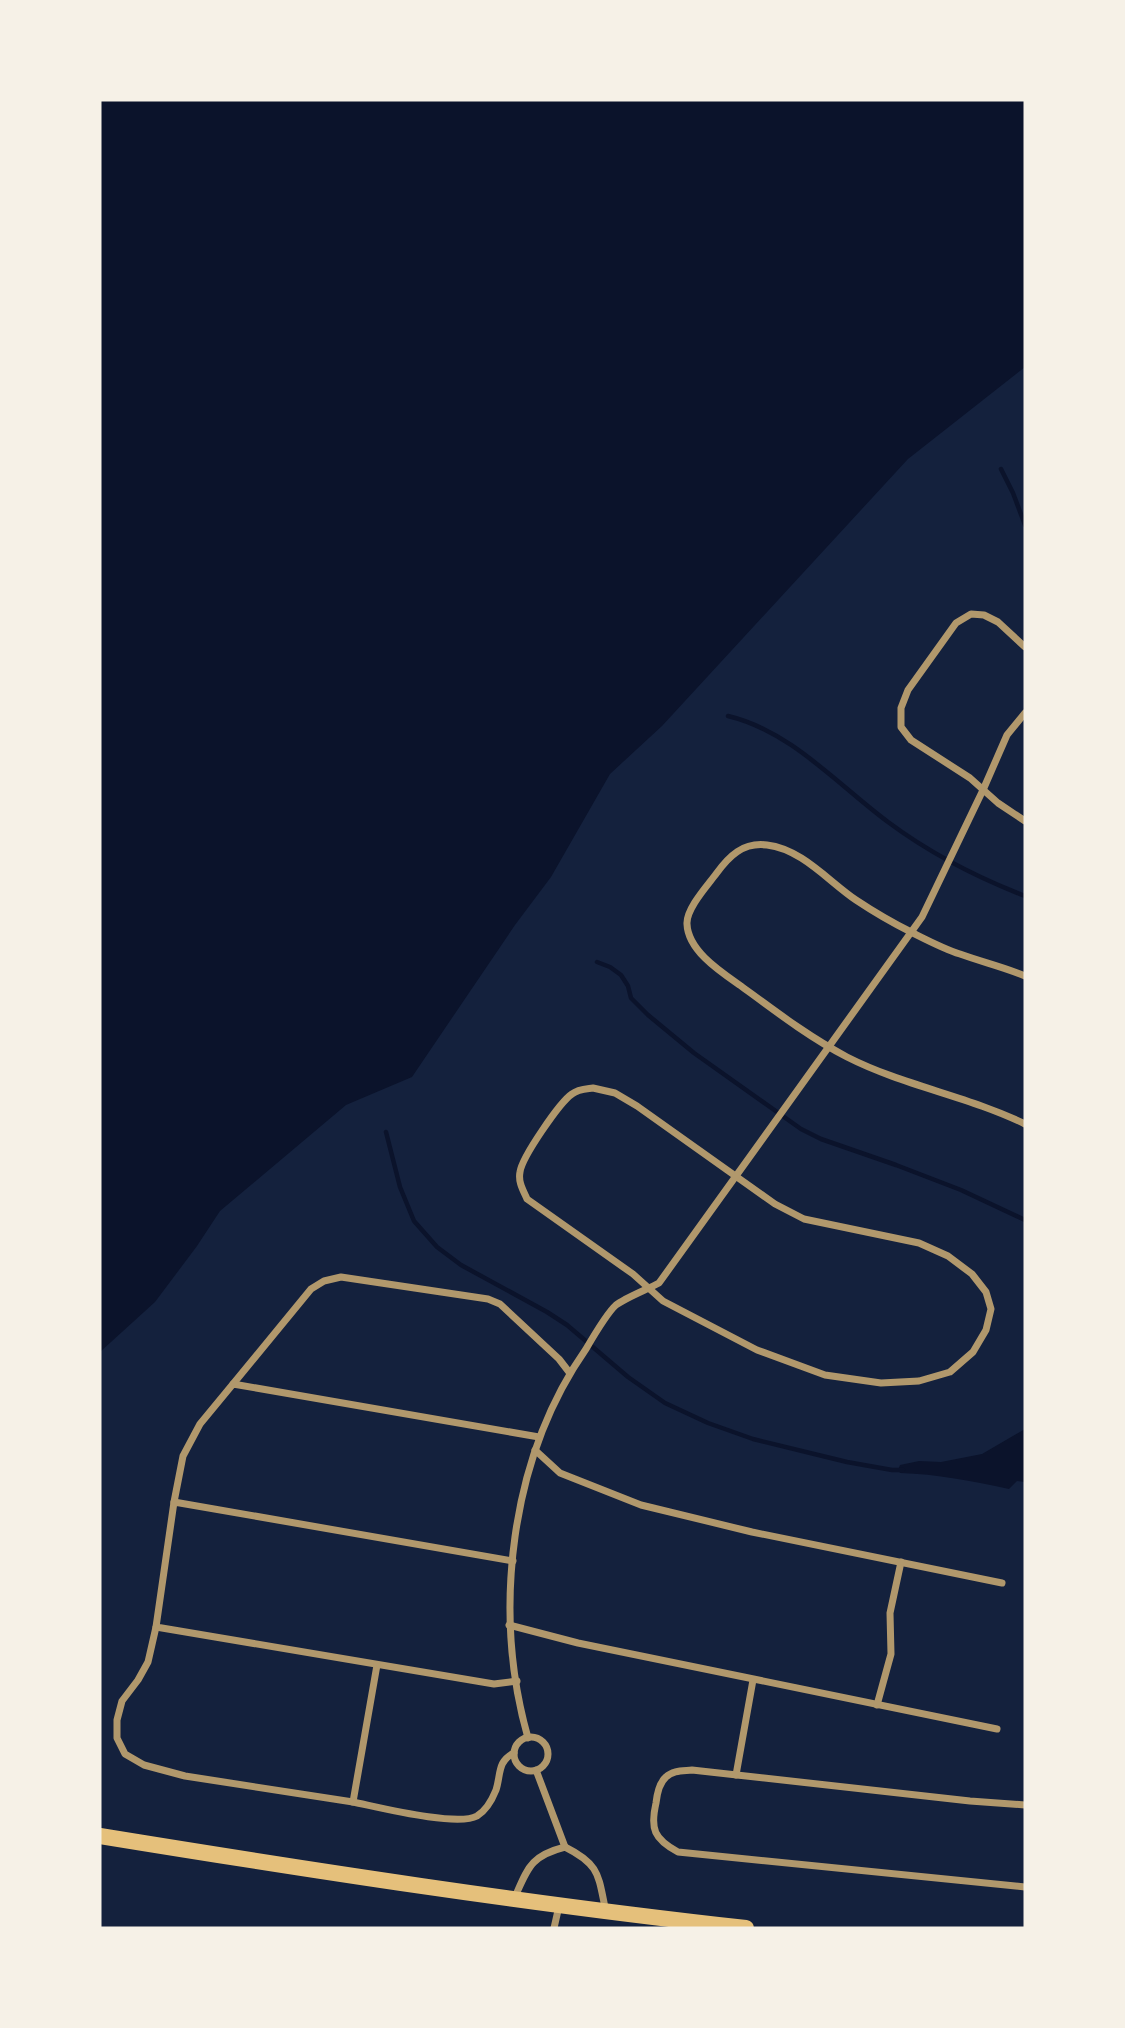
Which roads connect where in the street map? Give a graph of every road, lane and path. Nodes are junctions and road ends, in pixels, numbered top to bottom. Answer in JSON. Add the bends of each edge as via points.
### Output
{"nodes":[{"id":1,"x":1025,"y":648,"type":"edge"},
{"id":2,"x":1025,"y":713,"type":"edge"},
{"id":3,"x":983,"y":790,"type":"junction"},
{"id":4,"x":1025,"y":821,"type":"edge"},
{"id":5,"x":911,"y":932,"type":"junction"},
{"id":6,"x":1025,"y":976,"type":"edge"},
{"id":7,"x":830,"y":1046,"type":"junction"},
{"id":8,"x":1025,"y":1124,"type":"edge"},
{"id":9,"x":735,"y":1177,"type":"junction"},
{"id":10,"x":649,"y":1288,"type":"junction"},
{"id":11,"x":569,"y":1372,"type":"junction"},
{"id":12,"x":233,"y":1384,"type":"junction"},
{"id":13,"x":539,"y":1437,"type":"junction"},
{"id":14,"x":535,"y":1450,"type":"junction"},
{"id":15,"x":174,"y":1502,"type":"junction"},
{"id":16,"x":513,"y":1561,"type":"junction"},
{"id":17,"x":901,"y":1562,"type":"junction"},
{"id":18,"x":1002,"y":1583,"type":"dead end"},
{"id":19,"x":509,"y":1625,"type":"junction"},
{"id":20,"x":156,"y":1627,"type":"junction"},
{"id":21,"x":377,"y":1665,"type":"junction"},
{"id":22,"x":753,"y":1680,"type":"junction"},
{"id":23,"x":517,"y":1681,"type":"junction"},
{"id":24,"x":877,"y":1705,"type":"junction"},
{"id":25,"x":997,"y":1728,"type":"dead end"},
{"id":26,"x":527,"y":1738,"type":"junction"},
{"id":27,"x":514,"y":1754,"type":"junction"},
{"id":28,"x":536,"y":1770,"type":"junction"},
{"id":29,"x":736,"y":1775,"type":"junction"},
{"id":30,"x":353,"y":1802,"type":"junction"},
{"id":31,"x":1025,"y":1804,"type":"edge"},
{"id":32,"x":100,"y":1836,"type":"edge"},
{"id":33,"x":565,"y":1847,"type":"junction"},
{"id":34,"x":1025,"y":1887,"type":"edge"},
{"id":35,"x":513,"y":1900,"type":"junction"},
{"id":36,"x":559,"y":1906,"type":"junction"},
{"id":37,"x":606,"y":1913,"type":"junction"},
{"id":38,"x":554,"y":1928,"type":"edge"},
{"id":39,"x":746,"y":1928,"type":"edge"}],
"edges":[{"from":1,"to":3,"type":"street","via":[[998,622],[971,614],[956,623],[908,690],[901,708],[901,727],[911,740]]},
{"from":2,"to":3,"type":"street","via":[[1007,735]]},
{"from":3,"to":4,"type":"street"},
{"from":3,"to":5,"type":"street"},
{"from":5,"to":6,"type":"street","via":[[958,954]]},
{"from":5,"to":7,"type":"street"},
{"from":5,"to":7,"type":"street","via":[[857,901],[785,849],[749,845],[721,867],[691,910],[687,924],[692,939],[705,960]]},
{"from":7,"to":8,"type":"street","via":[[926,1089]]},
{"from":7,"to":9,"type":"street"},
{"from":9,"to":10,"type":"street","via":[[659,1283]]},
{"from":9,"to":10,"type":"street","via":[[615,1093],[593,1088],[575,1091],[561,1102],[523,1162],[520,1185],[527,1199]]},
{"from":9,"to":10,"type":"street","via":[[804,1219],[919,1243],[948,1256],[972,1274],[986,1292],[991,1309],[973,1352],[950,1372],[919,1381],[881,1383],[825,1375],[757,1350],[663,1301]]},
{"from":10,"to":11,"type":"street","via":[[616,1305]]},
{"from":11,"to":12,"type":"street","via":[[500,1304],[488,1299],[341,1277],[311,1289]]},
{"from":11,"to":13,"type":"street"},
{"from":12,"to":13,"type":"street"},
{"from":12,"to":15,"type":"street","via":[[200,1424],[183,1456]]},
{"from":13,"to":14,"type":"street"},
{"from":14,"to":16,"type":"street","via":[[514,1531]]},
{"from":14,"to":17,"type":"street","via":[[560,1473],[641,1505]]},
{"from":15,"to":16,"type":"street"},
{"from":15,"to":20,"type":"street"},
{"from":16,"to":19,"type":"street"},
{"from":17,"to":18,"type":"street"},
{"from":17,"to":24,"type":"street","via":[[890,1613],[891,1654]]},
{"from":19,"to":22,"type":"street"},
{"from":19,"to":23,"type":"street"},
{"from":20,"to":21,"type":"street"},
{"from":20,"to":30,"type":"street","via":[[148,1662],[122,1701],[117,1720],[117,1738],[125,1754],[144,1765],[185,1776]]},
{"from":21,"to":23,"type":"street","via":[[494,1684]]},
{"from":21,"to":30,"type":"street"},
{"from":22,"to":24,"type":"street"},
{"from":22,"to":29,"type":"street"},
{"from":23,"to":26,"type":"street"},
{"from":24,"to":25,"type":"street"},
{"from":26,"to":27,"type":"street"},
{"from":26,"to":28,"type":"street","via":[[546,1748],[547,1759]]},
{"from":27,"to":28,"type":"street","via":[[520,1768]]},
{"from":27,"to":30,"type":"street","via":[[506,1757],[499,1770],[492,1800],[474,1817],[454,1820]]},
{"from":28,"to":33,"type":"street"},
{"from":29,"to":31,"type":"street"},
{"from":29,"to":34,"type":"street","via":[[692,1770],[664,1778],[653,1817],[654,1831],[664,1844],[678,1852]]},
{"from":32,"to":35,"type":"main road"},
{"from":33,"to":35,"type":"street","via":[[531,1863]]},
{"from":33,"to":37,"type":"street","via":[[585,1857],[597,1874]]},
{"from":35,"to":36,"type":"main road"},
{"from":36,"to":37,"type":"main road"},
{"from":36,"to":38,"type":"street"},
{"from":37,"to":39,"type":"main road"}]}
